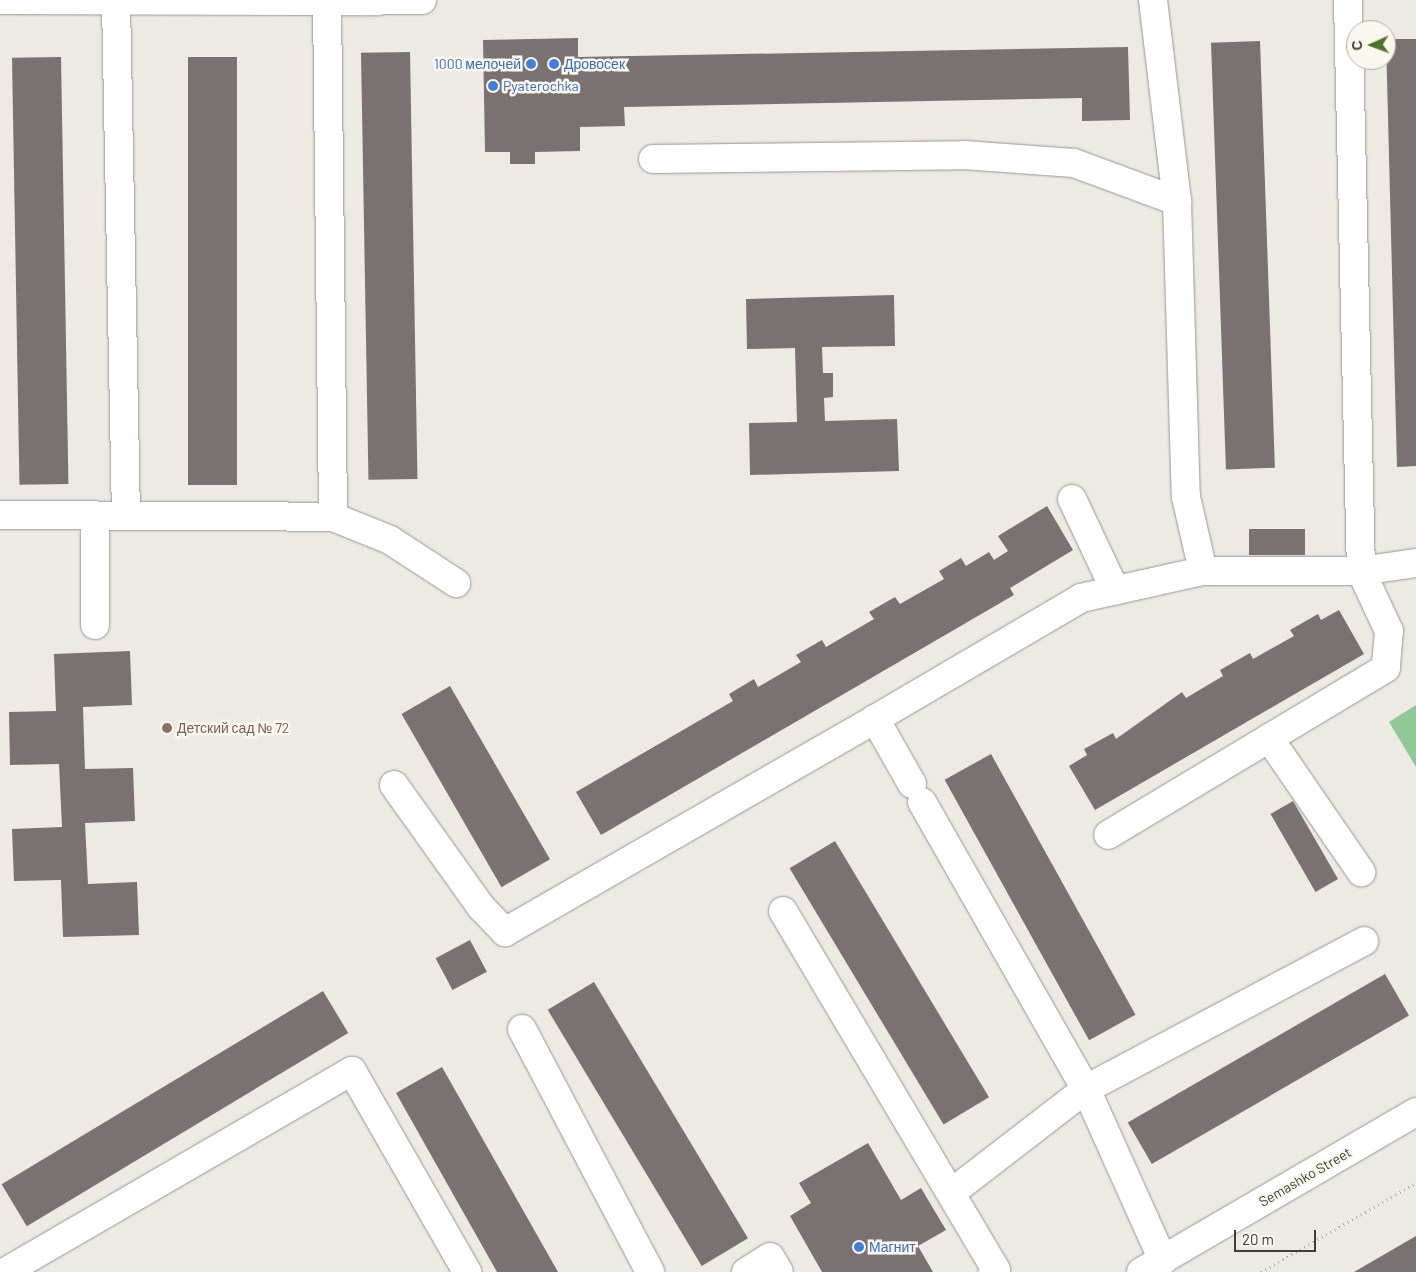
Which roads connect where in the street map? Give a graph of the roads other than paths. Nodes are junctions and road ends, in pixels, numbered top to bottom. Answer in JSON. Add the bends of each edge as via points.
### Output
{"nodes":[{"id":1,"x":0,"y":0,"type":"edge"},
{"id":2,"x":116,"y":0,"type":"edge"},
{"id":3,"x":378,"y":0,"type":"edge"},
{"id":4,"x":422,"y":0,"type":"edge"},
{"id":5,"x":1153,"y":0,"type":"edge"},
{"id":6,"x":1348,"y":0,"type":"edge"},
{"id":7,"x":327,"y":1,"type":"edge"},
{"id":8,"x":653,"y":159,"type":"dead end"},
{"id":9,"x":1177,"y":201,"type":"junction"},
{"id":10,"x":1072,"y":499,"type":"dead end"},
{"id":11,"x":0,"y":515,"type":"edge"},
{"id":12,"x":95,"y":516,"type":"junction"},
{"id":13,"x":126,"y":516,"type":"junction"},
{"id":14,"x":333,"y":517,"type":"junction"},
{"id":15,"x":1416,"y":563,"type":"edge"},
{"id":16,"x":1203,"y":571,"type":"junction"},
{"id":17,"x":1361,"y":571,"type":"junction"},
{"id":18,"x":456,"y":583,"type":"dead end"},
{"id":19,"x":1115,"y":590,"type":"junction"},
{"id":20,"x":95,"y":625,"type":"dead end"},
{"id":21,"x":875,"y":719,"type":"junction"},
{"id":22,"x":1269,"y":738,"type":"junction"},
{"id":23,"x":394,"y":785,"type":"dead end"},
{"id":24,"x":1108,"y":835,"type":"dead end"},
{"id":25,"x":1361,"y":872,"type":"dead end"},
{"id":26,"x":784,"y":910,"type":"dead end"},
{"id":27,"x":1364,"y":941,"type":"dead end"},
{"id":28,"x":522,"y":1029,"type":"dead end"},
{"id":29,"x":1086,"y":1089,"type":"junction"},
{"id":30,"x":1416,"y":1112,"type":"edge"},
{"id":31,"x":951,"y":1194,"type":"junction"},
{"id":32,"x":1152,"y":1266,"type":"edge"},
{"id":33,"x":5,"y":1272,"type":"edge"},
{"id":34,"x":467,"y":1272,"type":"edge"},
{"id":35,"x":650,"y":1272,"type":"edge"},
{"id":36,"x":746,"y":1272,"type":"edge"},
{"id":37,"x":779,"y":1272,"type":"edge"},
{"id":38,"x":993,"y":1272,"type":"edge"}],
"edges":[{"from":1,"to":2,"type":"street"},
{"from":2,"to":7,"type":"street"},
{"from":2,"to":13,"type":"street"},
{"from":3,"to":4,"type":"street"},
{"from":3,"to":7,"type":"street"},
{"from":5,"to":9,"type":"street"},
{"from":6,"to":17,"type":"street"},
{"from":7,"to":14,"type":"street"},
{"from":8,"to":9,"type":"street","via":[[964,155],[1065,163]]},
{"from":9,"to":16,"type":"street","via":[[1186,497]]},
{"from":10,"to":19,"type":"street"},
{"from":11,"to":12,"type":"street"},
{"from":12,"to":13,"type":"street"},
{"from":12,"to":20,"type":"street"},
{"from":13,"to":14,"type":"street"},
{"from":14,"to":18,"type":"street","via":[[390,540]]},
{"from":15,"to":17,"type":"street"},
{"from":16,"to":17,"type":"street"},
{"from":16,"to":19,"type":"street"},
{"from":17,"to":22,"type":"street","via":[[1389,631],[1386,668]]},
{"from":19,"to":21,"type":"street","via":[[1081,598]]},
{"from":21,"to":23,"type":"street","via":[[506,932],[481,907]]},
{"from":21,"to":29,"type":"street"},
{"from":22,"to":24,"type":"street"},
{"from":22,"to":25,"type":"street"},
{"from":26,"to":31,"type":"street"},
{"from":27,"to":29,"type":"street"},
{"from":28,"to":35,"type":"street"},
{"from":29,"to":31,"type":"street"},
{"from":29,"to":32,"type":"street"},
{"from":30,"to":32,"type":"street","name":"Semashko Street"},
{"from":31,"to":38,"type":"street","via":[[996,1270]]},
{"from":33,"to":34,"type":"street","via":[[352,1071]]},
{"from":36,"to":37,"type":"street","via":[[770,1257]]}]}
